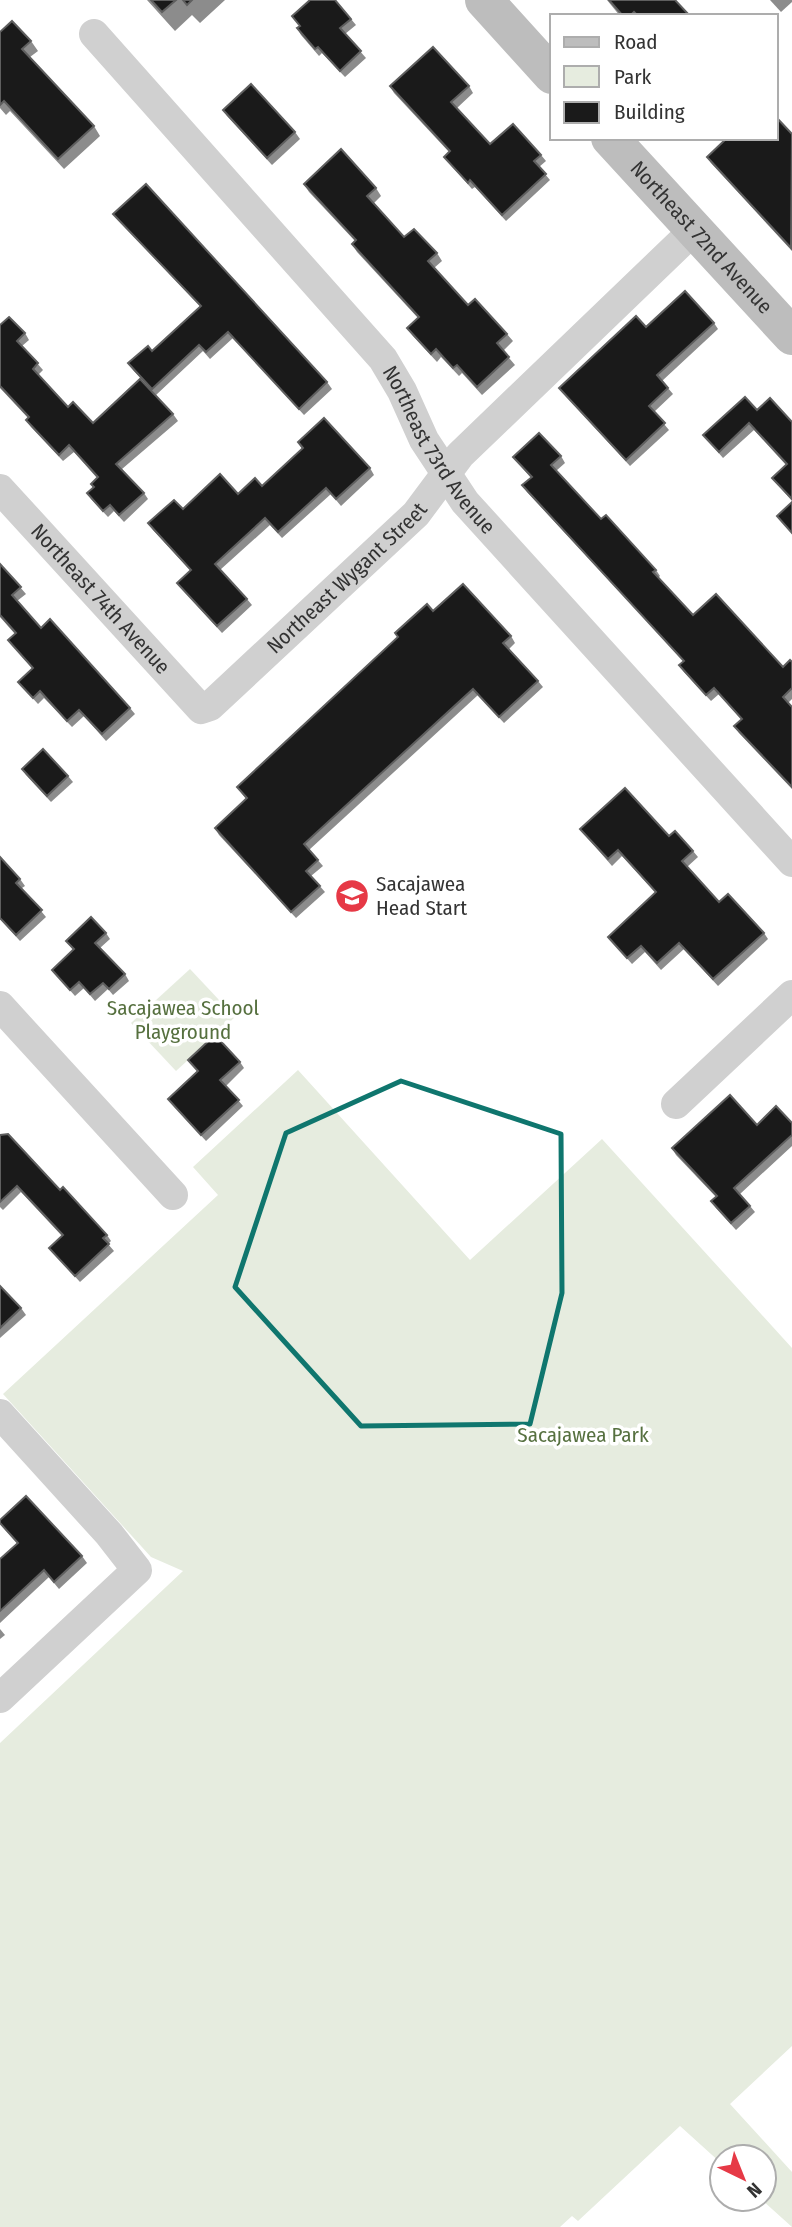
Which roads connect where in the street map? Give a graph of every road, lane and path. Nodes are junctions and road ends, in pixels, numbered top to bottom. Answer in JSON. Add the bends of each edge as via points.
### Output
{"nodes":[{"id":1,"x":484,"y":0,"type":"edge"},
{"id":2,"x":94,"y":34,"type":"dead end"},
{"id":3,"x":550,"y":73,"type":"edge"},
{"id":4,"x":612,"y":140,"type":"edge"},
{"id":5,"x":694,"y":230,"type":"junction"},
{"id":6,"x":787,"y":322,"type":"edge"},
{"id":7,"x":446,"y":474,"type":"junction"},
{"id":8,"x":0,"y":489,"type":"edge"},
{"id":9,"x":201,"y":709,"type":"joint"},
{"id":10,"x":792,"y":862,"type":"edge"},
{"id":11,"x":792,"y":995,"type":"edge"},
{"id":12,"x":0,"y":1006,"type":"edge"},
{"id":13,"x":676,"y":1104,"type":"dead end"},
{"id":14,"x":173,"y":1195,"type":"dead end"},
{"id":15,"x":0,"y":1414,"type":"edge"},
{"id":16,"x":0,"y":1698,"type":"edge"}],
"edges":[{"from":1,"to":3,"type":"street"},
{"from":2,"to":7,"type":"street","name":"Northeast 73rd Avenue","via":[[383,359]]},
{"from":4,"to":5,"type":"street","name":"Northeast 72nd Avenue"},
{"from":5,"to":6,"type":"street","name":"Northeast 72nd Avenue"},
{"from":5,"to":7,"type":"street","name":"Northeast Wygant Street","via":[[460,455]]},
{"from":7,"to":9,"type":"street","name":"Northeast Wygant Street","via":[[416,514],[210,706]]},
{"from":7,"to":10,"type":"street","name":"Northeast 73rd Avenue","via":[[465,502]]},
{"from":8,"to":9,"type":"street","name":"Northeast 74th Avenue"},
{"from":11,"to":13,"type":"street"},
{"from":12,"to":14,"type":"street"},
{"from":15,"to":16,"type":"street","via":[[136,1570]]}]}
